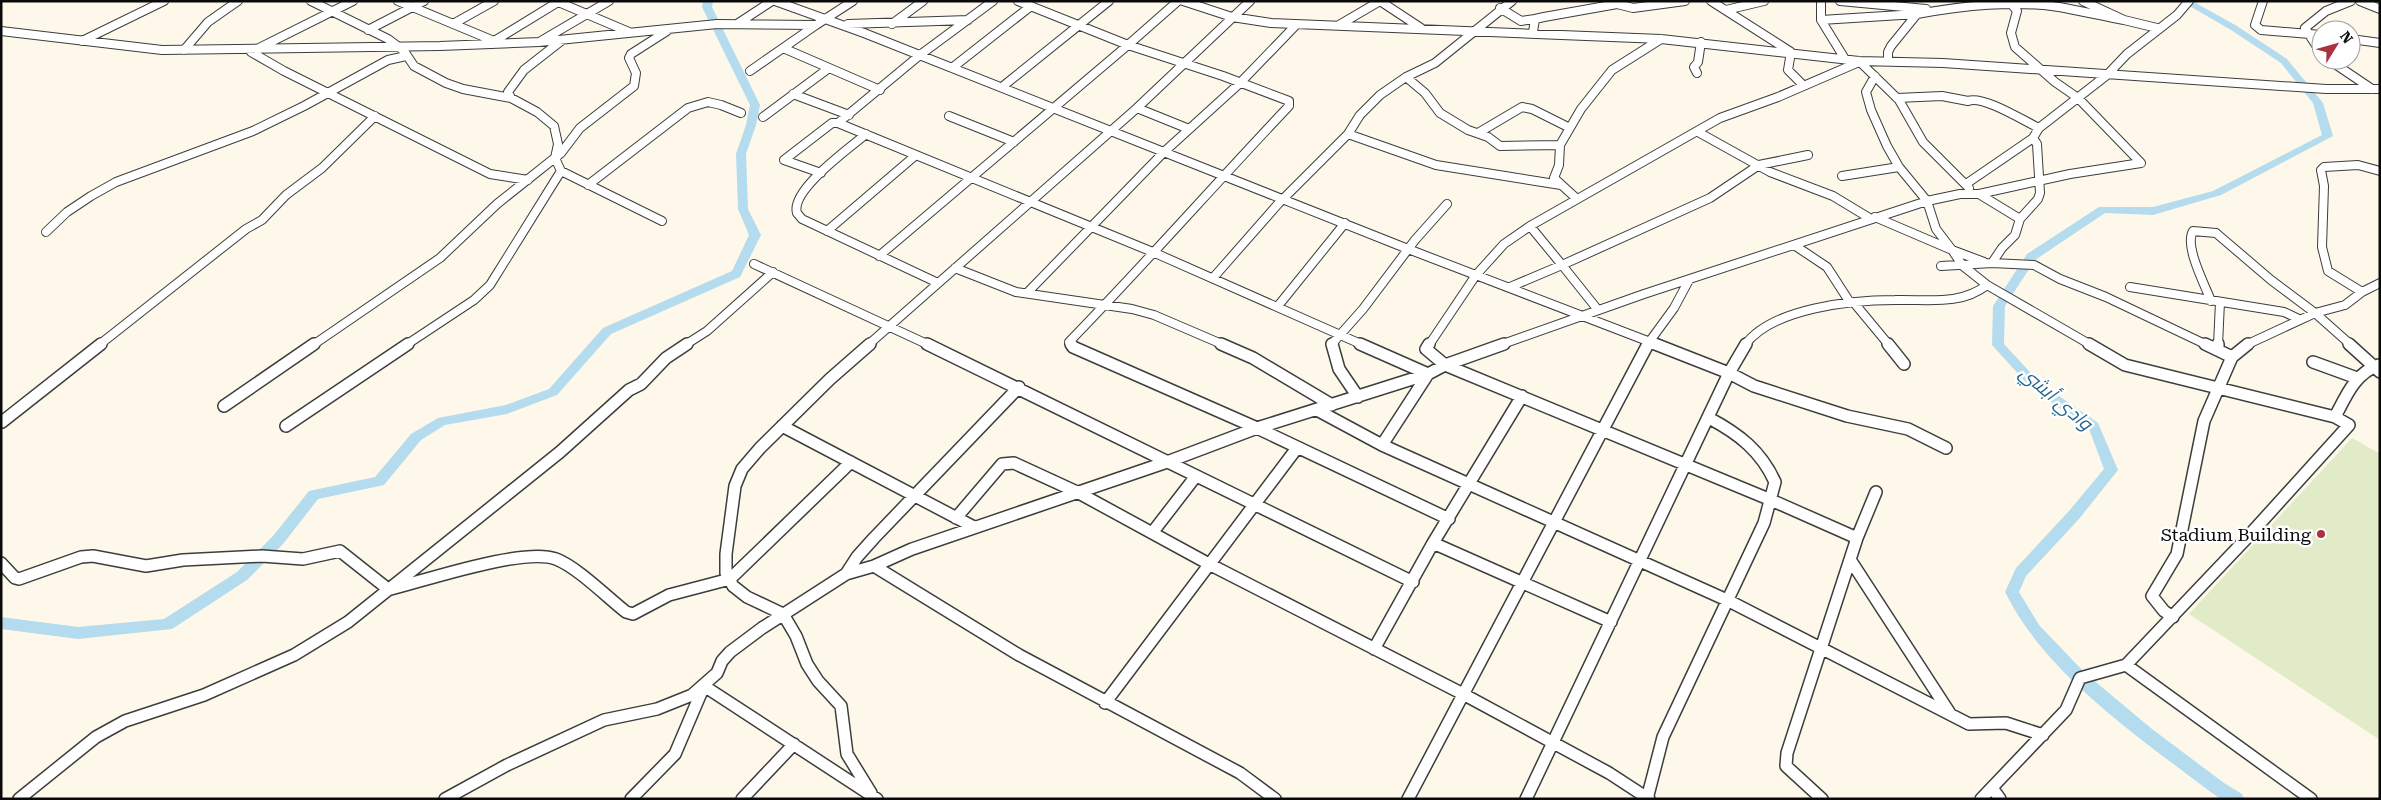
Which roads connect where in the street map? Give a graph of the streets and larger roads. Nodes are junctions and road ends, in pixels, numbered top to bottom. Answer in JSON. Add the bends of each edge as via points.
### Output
{"nodes":[{"id":1,"x":164,"y":1,"type":"edge"},
{"id":2,"x":238,"y":1,"type":"edge"},
{"id":3,"x":311,"y":1,"type":"edge"},
{"id":4,"x":353,"y":1,"type":"edge"},
{"id":5,"x":398,"y":1,"type":"edge"},
{"id":6,"x":424,"y":1,"type":"edge"},
{"id":7,"x":494,"y":1,"type":"edge"},
{"id":8,"x":609,"y":1,"type":"edge"},
{"id":9,"x":773,"y":1,"type":"edge"},
{"id":10,"x":853,"y":1,"type":"edge"},
{"id":11,"x":923,"y":1,"type":"edge"},
{"id":12,"x":993,"y":1,"type":"edge"},
{"id":13,"x":1018,"y":1,"type":"edge"},
{"id":14,"x":1109,"y":1,"type":"edge"},
{"id":15,"x":1178,"y":1,"type":"edge"},
{"id":16,"x":1183,"y":1,"type":"edge"},
{"id":17,"x":1250,"y":1,"type":"edge"},
{"id":18,"x":1380,"y":1,"type":"edge"},
{"id":19,"x":1512,"y":1,"type":"edge"},
{"id":20,"x":1685,"y":1,"type":"edge"},
{"id":21,"x":1711,"y":1,"type":"edge"},
{"id":22,"x":1764,"y":1,"type":"edge"},
{"id":23,"x":1821,"y":1,"type":"edge"},
{"id":24,"x":1840,"y":1,"type":"edge"},
{"id":25,"x":2083,"y":1,"type":"edge"},
{"id":26,"x":2189,"y":1,"type":"edge"},
{"id":27,"x":2263,"y":1,"type":"edge"},
{"id":28,"x":2351,"y":1,"type":"edge"},
{"id":29,"x":2360,"y":1,"type":"edge"},
{"id":30,"x":557,"y":2,"type":"edge"},
{"id":31,"x":1615,"y":2,"type":"edge"},
{"id":32,"x":2011,"y":3,"type":"edge"},
{"id":33,"x":1031,"y":6,"type":"junction"},
{"id":34,"x":412,"y":8,"type":"junction"},
{"id":35,"x":1500,"y":8,"type":"junction"},
{"id":36,"x":2380,"y":9,"type":"edge"},
{"id":37,"x":1726,"y":10,"type":"junction"},
{"id":38,"x":1944,"y":10,"type":"junction"},
{"id":39,"x":333,"y":12,"type":"junction"},
{"id":40,"x":1917,"y":14,"type":"junction"},
{"id":41,"x":587,"y":15,"type":"junction"},
{"id":42,"x":1232,"y":17,"type":"junction"},
{"id":43,"x":1535,"y":19,"type":"junction"},
{"id":44,"x":825,"y":20,"type":"junction"},
{"id":45,"x":968,"y":20,"type":"junction"},
{"id":46,"x":1821,"y":20,"type":"junction"},
{"id":47,"x":2124,"y":20,"type":"junction"},
{"id":48,"x":453,"y":24,"type":"junction"},
{"id":49,"x":736,"y":24,"type":"junction"},
{"id":50,"x":839,"y":24,"type":"junction"},
{"id":51,"x":892,"y":24,"type":"junction"},
{"id":52,"x":816,"y":25,"type":"junction"},
{"id":53,"x":1079,"y":25,"type":"junction"},
{"id":54,"x":1296,"y":25,"type":"junction"},
{"id":55,"x":1339,"y":25,"type":"junction"},
{"id":56,"x":1421,"y":28,"type":"junction"},
{"id":57,"x":2157,"y":28,"type":"junction"},
{"id":58,"x":670,"y":29,"type":"junction"},
{"id":59,"x":368,"y":30,"type":"junction"},
{"id":60,"x":1,"y":31,"type":"edge"},
{"id":61,"x":1474,"y":31,"type":"junction"},
{"id":62,"x":1534,"y":32,"type":"junction"},
{"id":63,"x":631,"y":33,"type":"junction"},
{"id":64,"x":2309,"y":33,"type":"junction"},
{"id":65,"x":2311,"y":36,"type":"edge"},
{"id":66,"x":1661,"y":39,"type":"junction"},
{"id":67,"x":563,"y":40,"type":"junction"},
{"id":68,"x":2361,"y":40,"type":"edge"},
{"id":69,"x":82,"y":41,"type":"junction"},
{"id":70,"x":492,"y":42,"type":"junction"},
{"id":71,"x":539,"y":42,"type":"junction"},
{"id":72,"x":1701,"y":42,"type":"junction"},
{"id":73,"x":2380,"y":43,"type":"edge"},
{"id":74,"x":1128,"y":45,"type":"junction"},
{"id":75,"x":397,"y":46,"type":"junction"},
{"id":76,"x":260,"y":48,"type":"junction"},
{"id":77,"x":783,"y":48,"type":"junction"},
{"id":78,"x":184,"y":50,"type":"junction"},
{"id":79,"x":1791,"y":52,"type":"junction"},
{"id":80,"x":406,"y":56,"type":"junction"},
{"id":81,"x":920,"y":56,"type":"junction"},
{"id":82,"x":1845,"y":58,"type":"junction"},
{"id":83,"x":1860,"y":61,"type":"junction"},
{"id":84,"x":1888,"y":61,"type":"junction"},
{"id":85,"x":1184,"y":63,"type":"junction"},
{"id":86,"x":828,"y":68,"type":"junction"},
{"id":87,"x":952,"y":68,"type":"junction"},
{"id":88,"x":2041,"y":70,"type":"junction"},
{"id":89,"x":2345,"y":70,"type":"edge"},
{"id":90,"x":750,"y":71,"type":"dead end"},
{"id":91,"x":1697,"y":73,"type":"dead end"},
{"id":92,"x":2106,"y":75,"type":"junction"},
{"id":93,"x":1875,"y":76,"type":"junction"},
{"id":94,"x":1406,"y":77,"type":"junction"},
{"id":95,"x":1240,"y":83,"type":"junction"},
{"id":96,"x":1803,"y":85,"type":"junction"},
{"id":97,"x":1002,"y":87,"type":"junction"},
{"id":98,"x":2376,"y":89,"type":"edge"},
{"id":99,"x":880,"y":90,"type":"junction"},
{"id":100,"x":329,"y":93,"type":"junction"},
{"id":101,"x":793,"y":94,"type":"junction"},
{"id":102,"x":511,"y":98,"type":"junction"},
{"id":103,"x":1897,"y":98,"type":"junction"},
{"id":104,"x":2078,"y":98,"type":"junction"},
{"id":105,"x":1053,"y":108,"type":"junction"},
{"id":106,"x":1137,"y":108,"type":"junction"},
{"id":107,"x":741,"y":113,"type":"dead end"},
{"id":108,"x":849,"y":115,"type":"junction"},
{"id":109,"x":375,"y":116,"type":"junction"},
{"id":110,"x":949,"y":116,"type":"dead end"},
{"id":111,"x":763,"y":117,"type":"dead end"},
{"id":112,"x":838,"y":123,"type":"junction"},
{"id":113,"x":1570,"y":128,"type":"junction"},
{"id":114,"x":2040,"y":128,"type":"junction"},
{"id":115,"x":1189,"y":129,"type":"junction"},
{"id":116,"x":1111,"y":131,"type":"junction"},
{"id":117,"x":1698,"y":132,"type":"junction"},
{"id":118,"x":1478,"y":133,"type":"junction"},
{"id":119,"x":866,"y":134,"type":"junction"},
{"id":120,"x":1348,"y":134,"type":"junction"},
{"id":121,"x":2033,"y":138,"type":"junction"},
{"id":122,"x":1014,"y":142,"type":"junction"},
{"id":123,"x":1560,"y":145,"type":"junction"},
{"id":124,"x":1164,"y":152,"type":"junction"},
{"id":125,"x":916,"y":155,"type":"junction"},
{"id":126,"x":1808,"y":155,"type":"dead end"},
{"id":127,"x":555,"y":158,"type":"junction"},
{"id":128,"x":1759,"y":165,"type":"junction"},
{"id":129,"x":2358,"y":165,"type":"junction"},
{"id":130,"x":1899,"y":166,"type":"junction"},
{"id":131,"x":561,"y":171,"type":"junction"},
{"id":132,"x":2380,"y":171,"type":"edge"},
{"id":133,"x":821,"y":173,"type":"junction"},
{"id":134,"x":1225,"y":176,"type":"junction"},
{"id":135,"x":1842,"y":176,"type":"dead end"},
{"id":136,"x":973,"y":178,"type":"junction"},
{"id":137,"x":528,"y":180,"type":"junction"},
{"id":138,"x":2041,"y":180,"type":"junction"},
{"id":139,"x":2380,"y":180,"type":"edge"},
{"id":140,"x":1966,"y":184,"type":"junction"},
{"id":141,"x":588,"y":185,"type":"junction"},
{"id":142,"x":1561,"y":185,"type":"junction"},
{"id":143,"x":1978,"y":194,"type":"junction"},
{"id":144,"x":1284,"y":199,"type":"junction"},
{"id":145,"x":1577,"y":199,"type":"junction"},
{"id":146,"x":1927,"y":201,"type":"junction"},
{"id":147,"x":1030,"y":202,"type":"junction"},
{"id":148,"x":1447,"y":204,"type":"dead end"},
{"id":149,"x":1873,"y":218,"type":"junction"},
{"id":150,"x":2020,"y":219,"type":"junction"},
{"id":151,"x":662,"y":221,"type":"dead end"},
{"id":152,"x":1345,"y":223,"type":"junction"},
{"id":153,"x":1530,"y":226,"type":"junction"},
{"id":154,"x":1093,"y":228,"type":"junction"},
{"id":155,"x":827,"y":231,"type":"junction"},
{"id":156,"x":46,"y":232,"type":"dead end"},
{"id":157,"x":1794,"y":245,"type":"junction"},
{"id":158,"x":1408,"y":249,"type":"junction"},
{"id":159,"x":1952,"y":250,"type":"junction"},
{"id":160,"x":1155,"y":253,"type":"junction"},
{"id":161,"x":879,"y":256,"type":"junction"},
{"id":162,"x":754,"y":264,"type":"dead end"},
{"id":163,"x":1990,"y":264,"type":"junction"},
{"id":164,"x":1562,"y":266,"type":"junction"},
{"id":165,"x":1941,"y":266,"type":"dead end"},
{"id":166,"x":1963,"y":266,"type":"junction"},
{"id":167,"x":955,"y":268,"type":"junction"},
{"id":168,"x":773,"y":272,"type":"junction"},
{"id":169,"x":1476,"y":275,"type":"junction"},
{"id":170,"x":1213,"y":278,"type":"junction"},
{"id":171,"x":1689,"y":280,"type":"junction"},
{"id":172,"x":938,"y":283,"type":"junction"},
{"id":173,"x":2380,"y":283,"type":"edge"},
{"id":174,"x":1986,"y":285,"type":"junction"},
{"id":175,"x":1510,"y":287,"type":"junction"},
{"id":176,"x":2130,"y":287,"type":"dead end"},
{"id":177,"x":2362,"y":292,"type":"junction"},
{"id":178,"x":1027,"y":293,"type":"junction"},
{"id":179,"x":2215,"y":301,"type":"junction"},
{"id":180,"x":1855,"y":304,"type":"junction"},
{"id":181,"x":1106,"y":305,"type":"junction"},
{"id":182,"x":1278,"y":306,"type":"junction"},
{"id":183,"x":1598,"y":310,"type":"junction"},
{"id":184,"x":2315,"y":313,"type":"junction"},
{"id":185,"x":1583,"y":316,"type":"junction"},
{"id":186,"x":2299,"y":319,"type":"junction"},
{"id":187,"x":893,"y":326,"type":"junction"},
{"id":188,"x":1341,"y":336,"type":"junction"},
{"id":189,"x":1649,"y":342,"type":"junction"},
{"id":190,"x":2218,"y":350,"type":"junction"},
{"id":191,"x":2232,"y":357,"type":"junction"},
{"id":192,"x":2313,"y":362,"type":"dead end"},
{"id":193,"x":1904,"y":364,"type":"dead end"},
{"id":194,"x":1446,"y":365,"type":"junction"},
{"id":195,"x":2377,"y":368,"type":"edge"},
{"id":196,"x":1428,"y":374,"type":"junction"},
{"id":197,"x":1729,"y":374,"type":"junction"},
{"id":198,"x":2357,"y":378,"type":"junction"},
{"id":199,"x":1019,"y":387,"type":"junction"},
{"id":200,"x":2217,"y":388,"type":"junction"},
{"id":201,"x":1522,"y":396,"type":"junction"},
{"id":202,"x":1358,"y":397,"type":"junction"},
{"id":203,"x":1332,"y":405,"type":"junction"},
{"id":204,"x":224,"y":406,"type":"dead end"},
{"id":205,"x":1317,"y":410,"type":"junction"},
{"id":206,"x":2335,"y":417,"type":"junction"},
{"id":207,"x":1709,"y":418,"type":"junction"},
{"id":208,"x":2,"y":422,"type":"edge"},
{"id":209,"x":286,"y":426,"type":"dead end"},
{"id":210,"x":782,"y":426,"type":"junction"},
{"id":211,"x":1257,"y":428,"type":"junction"},
{"id":212,"x":1603,"y":430,"type":"junction"},
{"id":213,"x":1382,"y":445,"type":"junction"},
{"id":214,"x":1297,"y":448,"type":"junction"},
{"id":215,"x":1946,"y":448,"type":"dead end"},
{"id":216,"x":851,"y":462,"type":"junction"},
{"id":217,"x":1168,"y":462,"type":"junction"},
{"id":218,"x":1685,"y":465,"type":"junction"},
{"id":219,"x":1196,"y":476,"type":"junction"},
{"id":220,"x":1470,"y":485,"type":"junction"},
{"id":221,"x":1077,"y":492,"type":"junction"},
{"id":222,"x":1876,"y":492,"type":"dead end"},
{"id":223,"x":915,"y":497,"type":"junction"},
{"id":224,"x":1771,"y":500,"type":"junction"},
{"id":225,"x":1253,"y":505,"type":"junction"},
{"id":226,"x":956,"y":518,"type":"junction"},
{"id":227,"x":1449,"y":519,"type":"junction"},
{"id":228,"x":1555,"y":521,"type":"junction"},
{"id":229,"x":974,"y":527,"type":"junction"},
{"id":230,"x":1152,"y":533,"type":"junction"},
{"id":231,"x":1857,"y":538,"type":"junction"},
{"id":232,"x":1433,"y":543,"type":"junction"},
{"id":233,"x":1851,"y":561,"type":"junction"},
{"id":234,"x":1639,"y":562,"type":"junction"},
{"id":235,"x":1,"y":563,"type":"edge"},
{"id":236,"x":1209,"y":564,"type":"junction"},
{"id":237,"x":874,"y":566,"type":"junction"},
{"id":238,"x":846,"y":574,"type":"junction"},
{"id":239,"x":730,"y":579,"type":"junction"},
{"id":240,"x":1413,"y":582,"type":"junction"},
{"id":241,"x":1523,"y":583,"type":"junction"},
{"id":242,"x":388,"y":590,"type":"junction"},
{"id":243,"x":1729,"y":601,"type":"junction"},
{"id":244,"x":783,"y":614,"type":"junction"},
{"id":245,"x":2173,"y":616,"type":"junction"},
{"id":246,"x":1611,"y":622,"type":"junction"},
{"id":247,"x":1820,"y":648,"type":"junction"},
{"id":248,"x":1374,"y":649,"type":"junction"},
{"id":249,"x":2126,"y":665,"type":"junction"},
{"id":250,"x":704,"y":686,"type":"junction"},
{"id":251,"x":1463,"y":694,"type":"junction"},
{"id":252,"x":1105,"y":703,"type":"junction"},
{"id":253,"x":1951,"y":716,"type":"junction"},
{"id":254,"x":2043,"y":735,"type":"junction"},
{"id":255,"x":1551,"y":743,"type":"junction"},
{"id":256,"x":794,"y":744,"type":"junction"},
{"id":257,"x":1996,"y":794,"type":"edge"},
{"id":258,"x":872,"y":797,"type":"edge"},
{"id":259,"x":1648,"y":798,"type":"edge"},
{"id":260,"x":19,"y":799,"type":"edge"},
{"id":261,"x":445,"y":799,"type":"edge"},
{"id":262,"x":631,"y":799,"type":"edge"},
{"id":263,"x":742,"y":799,"type":"edge"},
{"id":264,"x":1275,"y":799,"type":"edge"},
{"id":265,"x":1408,"y":799,"type":"edge"},
{"id":266,"x":1526,"y":799,"type":"edge"},
{"id":267,"x":1822,"y":799,"type":"edge"},
{"id":268,"x":1982,"y":799,"type":"edge"},
{"id":269,"x":2311,"y":799,"type":"edge"}],
"edges":[{"from":1,"to":69,"type":"street"},
{"from":2,"to":78,"type":"street","via":[[205,22]]},
{"from":3,"to":39,"type":"street"},
{"from":4,"to":39,"type":"street"},
{"from":5,"to":34,"type":"street"},
{"from":6,"to":34,"type":"street"},
{"from":7,"to":48,"type":"street"},
{"from":8,"to":41,"type":"street"},
{"from":9,"to":44,"type":"street"},
{"from":9,"to":49,"type":"street"},
{"from":10,"to":44,"type":"street"},
{"from":11,"to":51,"type":"street"},
{"from":12,"to":45,"type":"street"},
{"from":13,"to":33,"type":"street"},
{"from":14,"to":53,"type":"street"},
{"from":15,"to":74,"type":"street"},
{"from":16,"to":42,"type":"street"},
{"from":17,"to":42,"type":"street"},
{"from":18,"to":55,"type":"street"},
{"from":18,"to":56,"type":"street"},
{"from":19,"to":35,"type":"street"},
{"from":20,"to":31,"type":"street","via":[[1633,8]]},
{"from":21,"to":37,"type":"street"},
{"from":22,"to":37,"type":"street"},
{"from":23,"to":46,"type":"street"},
{"from":24,"to":38,"type":"street"},
{"from":25,"to":47,"type":"street"},
{"from":26,"to":57,"type":"street","via":[[2177,15]]},
{"from":27,"to":64,"type":"street","via":[[2255,25],[2260,30]]},
{"from":28,"to":64,"type":"street","via":[[2314,19],[2305,28]]},
{"from":29,"to":36,"type":"street"},
{"from":30,"to":41,"type":"street"},
{"from":30,"to":70,"type":"street"},
{"from":31,"to":43,"type":"street"},
{"from":32,"to":38,"type":"street"},
{"from":32,"to":47,"type":"street","via":[[2058,7]]},
{"from":32,"to":88,"type":"street","via":[[2018,14],[2011,33],[2013,43]]},
{"from":33,"to":53,"type":"street"},
{"from":33,"to":87,"type":"street"},
{"from":34,"to":48,"type":"street"},
{"from":34,"to":59,"type":"street"},
{"from":35,"to":43,"type":"street","via":[[1521,21]]},
{"from":35,"to":61,"type":"street"},
{"from":37,"to":79,"type":"street"},
{"from":38,"to":40,"type":"street"},
{"from":39,"to":59,"type":"street"},
{"from":39,"to":76,"type":"street"},
{"from":40,"to":46,"type":"street"},
{"from":40,"to":84,"type":"street","via":[[1903,34],[1891,43]]},
{"from":41,"to":63,"type":"street"},
{"from":41,"to":71,"type":"street"},
{"from":42,"to":54,"type":"street"},
{"from":42,"to":85,"type":"street"},
{"from":43,"to":62,"type":"street"},
{"from":44,"to":50,"type":"street"},
{"from":44,"to":52,"type":"street"},
{"from":45,"to":51,"type":"street"},
{"from":45,"to":81,"type":"street"},
{"from":46,"to":82,"type":"street"},
{"from":47,"to":57,"type":"street"},
{"from":48,"to":70,"type":"street"},
{"from":49,"to":52,"type":"street"},
{"from":49,"to":58,"type":"street"},
{"from":50,"to":51,"type":"street"},
{"from":50,"to":81,"type":"street"},
{"from":52,"to":77,"type":"street"},
{"from":53,"to":74,"type":"street"},
{"from":53,"to":97,"type":"street"},
{"from":54,"to":55,"type":"street"},
{"from":54,"to":95,"type":"street"},
{"from":55,"to":56,"type":"street"},
{"from":56,"to":61,"type":"street"},
{"from":57,"to":92,"type":"street"},
{"from":58,"to":63,"type":"street"},
{"from":58,"to":127,"type":"street","via":[[631,54],[637,80],[634,86],[580,128]]},
{"from":59,"to":75,"type":"street"},
{"from":60,"to":69,"type":"street"},
{"from":61,"to":62,"type":"street"},
{"from":61,"to":94,"type":"street","via":[[1435,63]]},
{"from":62,"to":66,"type":"street"},
{"from":63,"to":67,"type":"street"},
{"from":64,"to":65,"type":"street"},
{"from":66,"to":72,"type":"street"},
{"from":66,"to":113,"type":"street","via":[[1612,70],[1581,108]]},
{"from":67,"to":71,"type":"street"},
{"from":67,"to":102,"type":"street","via":[[534,60],[510,85],[508,92]]},
{"from":68,"to":73,"type":"street"},
{"from":69,"to":78,"type":"street"},
{"from":70,"to":71,"type":"street"},
{"from":70,"to":75,"type":"street"},
{"from":72,"to":79,"type":"street"},
{"from":72,"to":91,"type":"street","via":[[1698,62],[1694,67]]},
{"from":74,"to":85,"type":"street"},
{"from":74,"to":105,"type":"street"},
{"from":75,"to":76,"type":"street"},
{"from":75,"to":80,"type":"street"},
{"from":76,"to":78,"type":"street"},
{"from":76,"to":100,"type":"street","via":[[251,52]]},
{"from":77,"to":86,"type":"street"},
{"from":77,"to":90,"type":"street"},
{"from":79,"to":82,"type":"street"},
{"from":79,"to":96,"type":"street","via":[[1788,70]]},
{"from":80,"to":100,"type":"street","via":[[388,60]]},
{"from":80,"to":102,"type":"street","via":[[414,66],[455,87]]},
{"from":81,"to":87,"type":"street"},
{"from":81,"to":99,"type":"street"},
{"from":82,"to":83,"type":"street"},
{"from":83,"to":84,"type":"street"},
{"from":83,"to":93,"type":"street"},
{"from":83,"to":96,"type":"street"},
{"from":84,"to":88,"type":"street"},
{"from":85,"to":95,"type":"street"},
{"from":85,"to":106,"type":"street"},
{"from":86,"to":99,"type":"street"},
{"from":86,"to":101,"type":"street"},
{"from":87,"to":97,"type":"street"},
{"from":88,"to":92,"type":"street"},
{"from":88,"to":104,"type":"street"},
{"from":89,"to":98,"type":"street"},
{"from":92,"to":98,"type":"street","via":[[2326,89]]},
{"from":92,"to":104,"type":"street"},
{"from":93,"to":103,"type":"street"},
{"from":93,"to":130,"type":"street","via":[[1866,92],[1880,133]]},
{"from":94,"to":118,"type":"street","via":[[1440,113]]},
{"from":94,"to":120,"type":"street","via":[[1372,103]]},
{"from":95,"to":115,"type":"street"},
{"from":95,"to":134,"type":"street","via":[[1289,103]]},
{"from":96,"to":117,"type":"street","via":[[1720,118]]},
{"from":97,"to":105,"type":"street"},
{"from":99,"to":108,"type":"street"},
{"from":100,"to":109,"type":"street"},
{"from":100,"to":156,"type":"street","via":[[254,130],[116,183],[63,214]]},
{"from":101,"to":108,"type":"street"},
{"from":101,"to":111,"type":"street"},
{"from":102,"to":127,"type":"street","via":[[554,126],[558,144]]},
{"from":103,"to":114,"type":"street","via":[[1952,96],[1968,101],[1973,99]]},
{"from":103,"to":140,"type":"street","via":[[1923,142]]},
{"from":104,"to":114,"type":"street"},
{"from":104,"to":138,"type":"street","via":[[2141,163]]},
{"from":105,"to":116,"type":"street"},
{"from":105,"to":122,"type":"street"},
{"from":106,"to":115,"type":"street"},
{"from":106,"to":116,"type":"street"},
{"from":107,"to":141,"type":"street","via":[[716,102],[700,102]]},
{"from":108,"to":112,"type":"street"},
{"from":109,"to":137,"type":"street","via":[[490,174]]},
{"from":109,"to":208,"type":"street","via":[[330,161],[286,195],[262,220],[246,229]]},
{"from":110,"to":122,"type":"street"},
{"from":112,"to":119,"type":"street"},
{"from":112,"to":133,"type":"street","via":[[832,123],[784,160]]},
{"from":113,"to":118,"type":"street","via":[[1522,107]]},
{"from":113,"to":123,"type":"street"},
{"from":114,"to":121,"type":"street"},
{"from":115,"to":124,"type":"street"},
{"from":116,"to":124,"type":"street"},
{"from":116,"to":147,"type":"street"},
{"from":117,"to":128,"type":"street"},
{"from":117,"to":145,"type":"street"},
{"from":118,"to":123,"type":"street","via":[[1500,146]]},
{"from":119,"to":125,"type":"street"},
{"from":119,"to":133,"type":"street"},
{"from":120,"to":142,"type":"street","via":[[1436,165]]},
{"from":120,"to":144,"type":"street"},
{"from":121,"to":138,"type":"street","via":[[2038,144]]},
{"from":121,"to":140,"type":"street"},
{"from":122,"to":136,"type":"street"},
{"from":123,"to":142,"type":"street","via":[[1559,165],[1554,178]]},
{"from":124,"to":134,"type":"street"},
{"from":124,"to":154,"type":"street"},
{"from":125,"to":136,"type":"street"},
{"from":125,"to":155,"type":"street"},
{"from":126,"to":128,"type":"street"},
{"from":127,"to":131,"type":"street"},
{"from":127,"to":137,"type":"street"},
{"from":128,"to":149,"type":"street","via":[[1793,182],[1828,193]]},
{"from":128,"to":164,"type":"street","via":[[1710,198]]},
{"from":129,"to":132,"type":"street"},
{"from":129,"to":139,"type":"street"},
{"from":129,"to":177,"type":"street","via":[[2321,168],[2324,186],[2322,235],[2328,272]]},
{"from":130,"to":135,"type":"street"},
{"from":130,"to":146,"type":"street"},
{"from":131,"to":141,"type":"street"},
{"from":131,"to":209,"type":"street","via":[[490,285],[474,300]]},
{"from":133,"to":155,"type":"street","via":[[800,196],[796,209],[802,219]]},
{"from":134,"to":144,"type":"street"},
{"from":134,"to":160,"type":"street"},
{"from":136,"to":147,"type":"street"},
{"from":136,"to":161,"type":"street"},
{"from":137,"to":204,"type":"street","via":[[474,224],[440,258]]},
{"from":138,"to":143,"type":"street"},
{"from":138,"to":150,"type":"street","via":[[2038,199]]},
{"from":140,"to":143,"type":"street"},
{"from":141,"to":151,"type":"street"},
{"from":142,"to":145,"type":"street"},
{"from":143,"to":146,"type":"street"},
{"from":143,"to":150,"type":"street"},
{"from":144,"to":152,"type":"street"},
{"from":144,"to":170,"type":"street"},
{"from":145,"to":153,"type":"street"},
{"from":146,"to":149,"type":"street"},
{"from":146,"to":159,"type":"street","via":[[1936,229]]},
{"from":147,"to":154,"type":"street"},
{"from":147,"to":167,"type":"street"},
{"from":148,"to":158,"type":"street"},
{"from":149,"to":157,"type":"street"},
{"from":149,"to":159,"type":"street"},
{"from":150,"to":163,"type":"street","via":[[2015,234]]},
{"from":152,"to":158,"type":"street"},
{"from":152,"to":182,"type":"street"},
{"from":153,"to":164,"type":"street"},
{"from":153,"to":169,"type":"street","via":[[1504,244]]},
{"from":154,"to":160,"type":"street"},
{"from":154,"to":178,"type":"street"},
{"from":155,"to":161,"type":"street"},
{"from":157,"to":171,"type":"street"},
{"from":157,"to":180,"type":"street","via":[[1827,267]]},
{"from":158,"to":169,"type":"street"},
{"from":158,"to":188,"type":"street"},
{"from":159,"to":163,"type":"street"},
{"from":159,"to":166,"type":"street"},
{"from":160,"to":170,"type":"street"},
{"from":160,"to":181,"type":"street"},
{"from":161,"to":172,"type":"street"},
{"from":162,"to":168,"type":"street"},
{"from":163,"to":166,"type":"street"},
{"from":163,"to":190,"type":"street","via":[[2034,264],[2060,279]]},
{"from":164,"to":175,"type":"street"},
{"from":164,"to":183,"type":"street"},
{"from":165,"to":166,"type":"street"},
{"from":166,"to":174,"type":"street"},
{"from":167,"to":172,"type":"street"},
{"from":167,"to":178,"type":"street","via":[[1007,289]]},
{"from":168,"to":187,"type":"street"},
{"from":168,"to":242,"type":"street","via":[[708,331],[666,358],[641,384],[629,390],[560,452]]},
{"from":169,"to":175,"type":"street"},
{"from":169,"to":194,"type":"street","via":[[1426,349]]},
{"from":170,"to":182,"type":"street"},
{"from":171,"to":183,"type":"street"},
{"from":171,"to":189,"type":"street","via":[[1674,308]]},
{"from":172,"to":187,"type":"street"},
{"from":173,"to":177,"type":"street"},
{"from":174,"to":180,"type":"street","via":[[1955,300],[1884,300]]},
{"from":174,"to":200,"type":"street","via":[[2125,365]]},
{"from":175,"to":185,"type":"street"},
{"from":176,"to":179,"type":"street"},
{"from":177,"to":184,"type":"street","via":[[2345,304]]},
{"from":178,"to":181,"type":"street"},
{"from":179,"to":184,"type":"street","via":[[2194,254],[2190,238],[2193,231],[2216,233]]},
{"from":179,"to":186,"type":"street","via":[[2284,312]]},
{"from":179,"to":190,"type":"street","via":[[2221,314]]},
{"from":180,"to":193,"type":"street"},
{"from":180,"to":197,"type":"street","via":[[1805,311],[1763,328],[1748,341]]},
{"from":181,"to":203,"type":"street","via":[[1142,311],[1230,347]]},
{"from":181,"to":211,"type":"street","via":[[1071,338],[1069,342],[1073,347]]},
{"from":182,"to":188,"type":"street"},
{"from":183,"to":185,"type":"street"},
{"from":184,"to":186,"type":"street"},
{"from":184,"to":195,"type":"street"},
{"from":185,"to":189,"type":"street"},
{"from":185,"to":194,"type":"street"},
{"from":186,"to":191,"type":"street","via":[[2243,347]]},
{"from":187,"to":199,"type":"street"},
{"from":187,"to":210,"type":"street","via":[[830,379]]},
{"from":188,"to":196,"type":"street"},
{"from":188,"to":202,"type":"street","via":[[1331,345],[1334,356],[1346,382]]},
{"from":189,"to":197,"type":"street"},
{"from":189,"to":212,"type":"street"},
{"from":190,"to":191,"type":"street"},
{"from":191,"to":200,"type":"street"},
{"from":192,"to":198,"type":"street"},
{"from":194,"to":196,"type":"street"},
{"from":194,"to":201,"type":"street"},
{"from":195,"to":198,"type":"street"},
{"from":196,"to":202,"type":"street"},
{"from":196,"to":213,"type":"street"},
{"from":197,"to":207,"type":"street"},
{"from":197,"to":215,"type":"street","via":[[1754,386],[1846,416],[1908,429]]},
{"from":198,"to":206,"type":"street"},
{"from":199,"to":217,"type":"street"},
{"from":199,"to":223,"type":"street"},
{"from":200,"to":206,"type":"street"},
{"from":200,"to":245,"type":"street","via":[[2196,454],[2190,502],[2177,554],[2152,596]]},
{"from":201,"to":212,"type":"street"},
{"from":201,"to":220,"type":"street"},
{"from":202,"to":203,"type":"street"},
{"from":203,"to":205,"type":"street"},
{"from":205,"to":211,"type":"street"},
{"from":205,"to":213,"type":"street"},
{"from":206,"to":245,"type":"street","via":[[2349,426]]},
{"from":207,"to":218,"type":"street"},
{"from":207,"to":224,"type":"street","via":[[1744,438],[1758,453],[1775,482]]},
{"from":210,"to":216,"type":"street"},
{"from":210,"to":239,"type":"street","via":[[742,470],[735,486],[726,554],[726,573]]},
{"from":211,"to":214,"type":"street"},
{"from":211,"to":217,"type":"street"},
{"from":212,"to":218,"type":"street"},
{"from":212,"to":228,"type":"street"},
{"from":213,"to":220,"type":"street"},
{"from":214,"to":225,"type":"street"},
{"from":214,"to":227,"type":"street"},
{"from":216,"to":223,"type":"street"},
{"from":216,"to":239,"type":"street"},
{"from":217,"to":219,"type":"street"},
{"from":217,"to":221,"type":"street"},
{"from":218,"to":224,"type":"street"},
{"from":218,"to":234,"type":"street"},
{"from":219,"to":225,"type":"street"},
{"from":219,"to":230,"type":"street"},
{"from":220,"to":227,"type":"street"},
{"from":220,"to":228,"type":"street"},
{"from":221,"to":226,"type":"street","via":[[1007,462]]},
{"from":221,"to":229,"type":"street"},
{"from":221,"to":230,"type":"street"},
{"from":222,"to":231,"type":"street"},
{"from":223,"to":226,"type":"street"},
{"from":223,"to":238,"type":"street","via":[[857,557]]},
{"from":224,"to":231,"type":"street"},
{"from":224,"to":243,"type":"street","via":[[1764,524]]},
{"from":225,"to":236,"type":"street"},
{"from":225,"to":240,"type":"street"},
{"from":226,"to":229,"type":"street"},
{"from":227,"to":232,"type":"street"},
{"from":228,"to":234,"type":"street"},
{"from":228,"to":241,"type":"street"},
{"from":229,"to":237,"type":"street"},
{"from":230,"to":236,"type":"street"},
{"from":231,"to":233,"type":"street"},
{"from":232,"to":240,"type":"street"},
{"from":232,"to":241,"type":"street"},
{"from":233,"to":247,"type":"street"},
{"from":233,"to":253,"type":"street"},
{"from":234,"to":243,"type":"street"},
{"from":234,"to":246,"type":"street"},
{"from":235,"to":242,"type":"street","via":[[19,579],[82,556],[146,566],[183,560],[262,556],[303,560],[340,551]]},
{"from":236,"to":248,"type":"street"},
{"from":236,"to":252,"type":"street"},
{"from":237,"to":238,"type":"street"},
{"from":237,"to":252,"type":"street","via":[[1010,650]]},
{"from":238,"to":244,"type":"street"},
{"from":239,"to":242,"type":"street","via":[[669,594],[633,614],[626,612],[570,567],[543,555],[509,558]]},
{"from":239,"to":244,"type":"street","via":[[733,586],[747,597]]},
{"from":240,"to":248,"type":"street"},
{"from":241,"to":246,"type":"street"},
{"from":241,"to":251,"type":"street"},
{"from":242,"to":260,"type":"street","via":[[348,622],[294,655],[204,695],[125,721],[96,737]]},
{"from":243,"to":247,"type":"street"},
{"from":243,"to":259,"type":"street","via":[[1663,737]]},
{"from":244,"to":250,"type":"street","via":[[730,652]]},
{"from":244,"to":258,"type":"street","via":[[807,664],[841,706],[847,754]]},
{"from":245,"to":249,"type":"street"},
{"from":246,"to":255,"type":"street"},
{"from":247,"to":253,"type":"street"},
{"from":247,"to":267,"type":"street","via":[[1790,742],[1786,766]]},
{"from":248,"to":251,"type":"street"},
{"from":249,"to":254,"type":"street","via":[[2080,678],[2066,710]]},
{"from":249,"to":269,"type":"street"},
{"from":250,"to":256,"type":"street"},
{"from":250,"to":261,"type":"street","via":[[692,695],[657,709],[604,720],[499,768]]},
{"from":250,"to":262,"type":"street","via":[[674,754]]},
{"from":251,"to":255,"type":"street"},
{"from":251,"to":265,"type":"street"},
{"from":252,"to":264,"type":"street","via":[[1240,773]]},
{"from":253,"to":254,"type":"street","via":[[1969,724],[2006,723]]},
{"from":254,"to":257,"type":"street"},
{"from":255,"to":259,"type":"street","via":[[1609,773]]},
{"from":255,"to":266,"type":"street"},
{"from":256,"to":258,"type":"street"},
{"from":256,"to":263,"type":"street"},
{"from":257,"to":268,"type":"street"}]}
